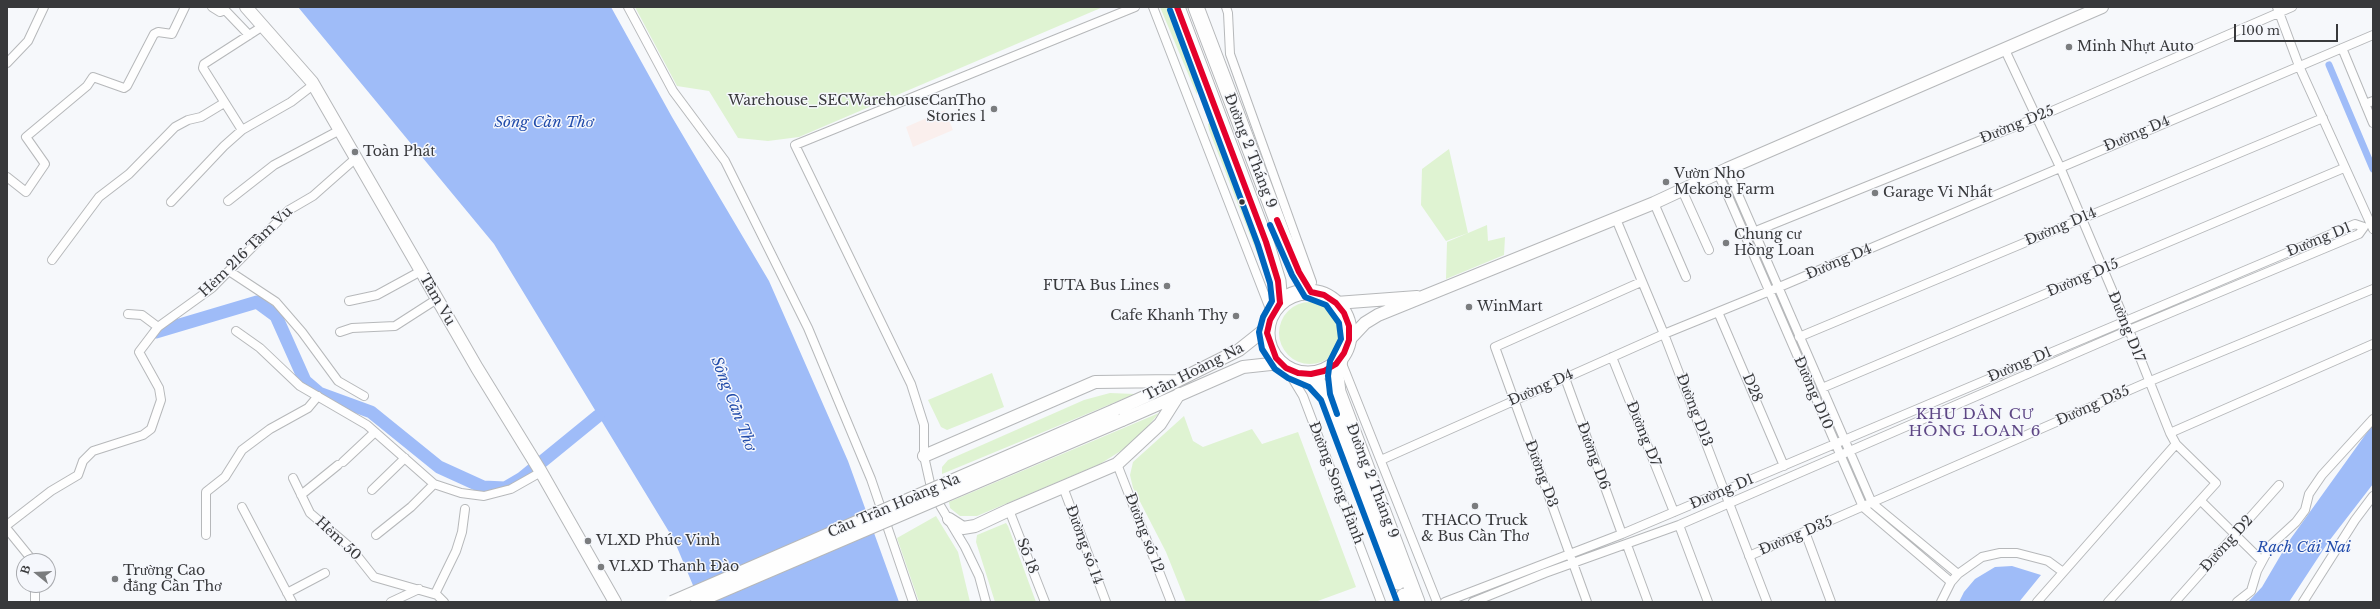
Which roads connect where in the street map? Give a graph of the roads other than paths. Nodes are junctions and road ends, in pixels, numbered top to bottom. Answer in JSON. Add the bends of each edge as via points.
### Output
{"nodes":[{"id":1,"x":44,"y":7,"type":"edge"},
{"id":2,"x":185,"y":7,"type":"edge"},
{"id":3,"x":212,"y":7,"type":"edge"},
{"id":4,"x":246,"y":7,"type":"edge"},
{"id":5,"x":628,"y":7,"type":"edge"},
{"id":6,"x":1135,"y":7,"type":"edge"},
{"id":7,"x":1153,"y":7,"type":"edge"},
{"id":8,"x":1177,"y":7,"type":"edge"},
{"id":9,"x":1196,"y":7,"type":"edge"},
{"id":10,"x":1226,"y":7,"type":"edge"},
{"id":11,"x":2102,"y":7,"type":"edge"},
{"id":12,"x":2292,"y":7,"type":"edge"},
{"id":13,"x":2278,"y":10,"type":"edge"},
{"id":14,"x":263,"y":26,"type":"junction"},
{"id":15,"x":2373,"y":34,"type":"edge"},
{"id":16,"x":249,"y":35,"type":"junction"},
{"id":17,"x":2342,"y":48,"type":"junction"},
{"id":18,"x":2005,"y":50,"type":"junction"},
{"id":19,"x":7,"y":63,"type":"edge"},
{"id":20,"x":2299,"y":66,"type":"junction"},
{"id":21,"x":313,"y":84,"type":"junction"},
{"id":22,"x":224,"y":103,"type":"junction"},
{"id":23,"x":2369,"y":103,"type":"edge"},
{"id":24,"x":2036,"y":118,"type":"junction"},
{"id":25,"x":2323,"y":118,"type":"junction"},
{"id":26,"x":2373,"y":123,"type":"edge"},
{"id":27,"x":242,"y":130,"type":"junction"},
{"id":28,"x":340,"y":130,"type":"junction"},
{"id":29,"x":356,"y":158,"type":"junction"},
{"id":30,"x":2060,"y":167,"type":"junction"},
{"id":31,"x":2344,"y":168,"type":"junction"},
{"id":32,"x":1722,"y":171,"type":"junction"},
{"id":33,"x":7,"y":177,"type":"edge"},
{"id":34,"x":1682,"y":190,"type":"junction"},
{"id":35,"x":228,"y":201,"type":"dead end"},
{"id":36,"x":171,"y":202,"type":"dead end"},
{"id":37,"x":1654,"y":203,"type":"junction"},
{"id":38,"x":2081,"y":218,"type":"junction"},
{"id":39,"x":1616,"y":219,"type":"junction"},
{"id":40,"x":2370,"y":225,"type":"edge"},
{"id":41,"x":1750,"y":234,"type":"junction"},
{"id":42,"x":1709,"y":250,"type":"dead end"},
{"id":43,"x":52,"y":260,"type":"dead end"},
{"id":44,"x":2102,"y":269,"type":"junction"},
{"id":45,"x":229,"y":271,"type":"junction"},
{"id":46,"x":421,"y":271,"type":"junction"},
{"id":47,"x":1686,"y":277,"type":"dead end"},
{"id":48,"x":1641,"y":282,"type":"junction"},
{"id":49,"x":2373,"y":289,"type":"edge"},
{"id":50,"x":1774,"y":290,"type":"junction"},
{"id":51,"x":1314,"y":293,"type":"junction"},
{"id":52,"x":1430,"y":296,"type":"junction"},
{"id":53,"x":438,"y":300,"type":"junction"},
{"id":54,"x":349,"y":301,"type":"dead end"},
{"id":55,"x":1336,"y":303,"type":"junction"},
{"id":56,"x":1718,"y":312,"type":"junction"},
{"id":57,"x":128,"y":314,"type":"dead end"},
{"id":58,"x":1274,"y":315,"type":"junction"},
{"id":59,"x":2124,"y":320,"type":"junction"},
{"id":60,"x":158,"y":327,"type":"junction"},
{"id":61,"x":2129,"y":330,"type":"junction"},
{"id":62,"x":236,"y":331,"type":"dead end"},
{"id":63,"x":340,"y":332,"type":"dead end"},
{"id":64,"x":1664,"y":334,"type":"junction"},
{"id":65,"x":1799,"y":338,"type":"junction"},
{"id":66,"x":1349,"y":340,"type":"junction"},
{"id":67,"x":2373,"y":344,"type":"edge"},
{"id":68,"x":1612,"y":357,"type":"junction"},
{"id":69,"x":1340,"y":360,"type":"junction"},
{"id":70,"x":1283,"y":366,"type":"junction"},
{"id":71,"x":1305,"y":374,"type":"junction"},
{"id":72,"x":1565,"y":378,"type":"junction"},
{"id":73,"x":1176,"y":381,"type":"junction"},
{"id":74,"x":2148,"y":382,"type":"junction"},
{"id":75,"x":1822,"y":388,"type":"junction"},
{"id":76,"x":1179,"y":394,"type":"junction"},
{"id":77,"x":318,"y":396,"type":"junction"},
{"id":78,"x":364,"y":396,"type":"dead end"},
{"id":79,"x":1514,"y":400,"type":"junction"},
{"id":80,"x":1115,"y":410,"type":"joint"},
{"id":81,"x":2373,"y":419,"type":"edge"},
{"id":82,"x":1122,"y":420,"type":"joint"},
{"id":83,"x":375,"y":432,"type":"junction"},
{"id":84,"x":2170,"y":433,"type":"junction"},
{"id":85,"x":1844,"y":441,"type":"junction"},
{"id":86,"x":1835,"y":444,"type":"junction"},
{"id":87,"x":2176,"y":444,"type":"junction"},
{"id":88,"x":1844,"y":454,"type":"junction"},
{"id":89,"x":924,"y":456,"type":"junction"},
{"id":90,"x":405,"y":458,"type":"junction"},
{"id":91,"x":1381,"y":460,"type":"junction"},
{"id":92,"x":1117,"y":464,"type":"junction"},
{"id":93,"x":1784,"y":466,"type":"junction"},
{"id":94,"x":541,"y":471,"type":"junction"},
{"id":95,"x":293,"y":478,"type":"dead end"},
{"id":96,"x":434,"y":484,"type":"junction"},
{"id":97,"x":2279,"y":485,"type":"dead end"},
{"id":98,"x":1063,"y":487,"type":"junction"},
{"id":99,"x":372,"y":490,"type":"dead end"},
{"id":100,"x":1725,"y":491,"type":"junction"},
{"id":101,"x":301,"y":495,"type":"junction"},
{"id":102,"x":2373,"y":496,"type":"edge"},
{"id":103,"x":2201,"y":501,"type":"junction"},
{"id":104,"x":1872,"y":503,"type":"junction"},
{"id":105,"x":1729,"y":504,"type":"junction"},
{"id":106,"x":1863,"y":507,"type":"junction"},
{"id":107,"x":242,"y":508,"type":"dead end"},
{"id":108,"x":465,"y":509,"type":"dead end"},
{"id":109,"x":1009,"y":510,"type":"junction"},
{"id":110,"x":1674,"y":512,"type":"junction"},
{"id":111,"x":949,"y":519,"type":"junction"},
{"id":112,"x":1679,"y":525,"type":"junction"},
{"id":113,"x":7,"y":526,"type":"edge"},
{"id":114,"x":7,"y":529,"type":"edge"},
{"id":115,"x":1805,"y":532,"type":"junction"},
{"id":116,"x":1622,"y":534,"type":"junction"},
{"id":117,"x":206,"y":535,"type":"dead end"},
{"id":118,"x":376,"y":535,"type":"dead end"},
{"id":119,"x":2235,"y":535,"type":"junction"},
{"id":120,"x":1627,"y":545,"type":"junction"},
{"id":121,"x":26,"y":553,"type":"edge"},
{"id":122,"x":1569,"y":553,"type":"junction"},
{"id":123,"x":1749,"y":556,"type":"junction"},
{"id":124,"x":2262,"y":561,"type":"junction"},
{"id":125,"x":1572,"y":564,"type":"junction"},
{"id":126,"x":2063,"y":572,"type":"junction"},
{"id":127,"x":325,"y":574,"type":"dead end"},
{"id":128,"x":1958,"y":574,"type":"junction"},
{"id":129,"x":1951,"y":582,"type":"junction"},
{"id":130,"x":419,"y":589,"type":"junction"},
{"id":131,"x":288,"y":593,"type":"junction"},
{"id":132,"x":435,"y":594,"type":"junction"},
{"id":133,"x":1408,"y":600,"type":"edge"},
{"id":134,"x":292,"y":602,"type":"edge"},
{"id":135,"x":391,"y":602,"type":"edge"},
{"id":136,"x":444,"y":602,"type":"edge"},
{"id":137,"x":615,"y":602,"type":"edge"},
{"id":138,"x":672,"y":602,"type":"edge"},
{"id":139,"x":697,"y":602,"type":"edge"},
{"id":140,"x":913,"y":602,"type":"edge"},
{"id":141,"x":986,"y":602,"type":"edge"},
{"id":142,"x":1045,"y":602,"type":"edge"},
{"id":143,"x":1106,"y":602,"type":"edge"},
{"id":144,"x":1171,"y":602,"type":"edge"},
{"id":145,"x":1381,"y":602,"type":"edge"},
{"id":146,"x":1430,"y":602,"type":"edge"},
{"id":147,"x":1437,"y":602,"type":"edge"},
{"id":148,"x":1445,"y":602,"type":"edge"},
{"id":149,"x":1473,"y":602,"type":"edge"},
{"id":150,"x":1587,"y":602,"type":"edge"},
{"id":151,"x":1648,"y":602,"type":"edge"},
{"id":152,"x":1708,"y":602,"type":"edge"},
{"id":153,"x":1767,"y":602,"type":"edge"},
{"id":154,"x":1831,"y":602,"type":"edge"},
{"id":155,"x":1941,"y":602,"type":"edge"},
{"id":156,"x":2037,"y":602,"type":"edge"},
{"id":157,"x":2108,"y":602,"type":"edge"},
{"id":158,"x":2175,"y":602,"type":"edge"},
{"id":159,"x":2237,"y":602,"type":"edge"},
{"id":160,"x":2303,"y":602,"type":"edge"}],
"edges":[{"from":1,"to":19,"type":"street","via":[[28,41]]},
{"from":2,"to":33,"type":"street","via":[[172,34],[154,34],[127,86],[124,88],[93,77],[87,86],[26,137],[45,164],[26,192]]},
{"from":3,"to":16,"type":"street","via":[[220,12],[225,10]]},
{"from":4,"to":14,"type":"main road","name":"Tầm Vu"},
{"from":5,"to":140,"type":"street","via":[[666,78],[725,161],[808,328],[871,479]]},
{"from":6,"to":89,"type":"street","via":[[795,145],[911,384],[924,425]]},
{"from":7,"to":58,"type":"street","via":[[1234,220]]},
{"from":8,"to":58,"type":"highway","name":"Đường 2 Tháng 9","via":[[1266,242],[1278,281]]},
{"from":9,"to":51,"type":"highway","name":"Đường 2 Tháng 9","via":[[1283,236],[1299,272]]},
{"from":10,"to":51,"type":"street","via":[[1230,54]]},
{"from":11,"to":18,"type":"main road"},
{"from":12,"to":13,"type":"street","name":"Đường D25"},
{"from":13,"to":20,"type":"street"},
{"from":13,"to":24,"type":"street","name":"Đường D25"},
{"from":14,"to":16,"type":"street"},
{"from":14,"to":21,"type":"main road","name":"Tầm Vu"},
{"from":15,"to":17,"type":"street","name":"Đường D4"},
{"from":16,"to":22,"type":"street","via":[[204,64],[202,68]]},
{"from":17,"to":20,"type":"street","name":"Đường D4"},
{"from":17,"to":23,"type":"street"},
{"from":18,"to":24,"type":"street","name":"Đường D17"},
{"from":18,"to":32,"type":"main road"},
{"from":20,"to":25,"type":"street"},
{"from":20,"to":30,"type":"street","name":"Đường D4"},
{"from":21,"to":27,"type":"street","via":[[292,102]]},
{"from":21,"to":28,"type":"main road","name":"Tầm Vu"},
{"from":22,"to":27,"type":"street"},
{"from":22,"to":43,"type":"street","via":[[201,117],[175,127],[129,174],[99,197]]},
{"from":23,"to":26,"type":"street"},
{"from":24,"to":30,"type":"street","name":"Đường D17"},
{"from":24,"to":41,"type":"street","name":"Đường D25"},
{"from":25,"to":31,"type":"street"},
{"from":25,"to":38,"type":"street","name":"Đường D14"},
{"from":27,"to":36,"type":"street"},
{"from":28,"to":29,"type":"main road","name":"Tầm Vu"},
{"from":28,"to":35,"type":"street","via":[[274,165]]},
{"from":29,"to":45,"type":"street","name":"Hẻm 216 Tầm Vu","via":[[313,196],[289,210]]},
{"from":29,"to":46,"type":"main road","name":"Tầm Vu"},
{"from":30,"to":38,"type":"street","name":"Đường D17"},
{"from":30,"to":50,"type":"street","name":"Đường D4"},
{"from":31,"to":40,"type":"street"},
{"from":31,"to":44,"type":"street","name":"Đường D15"},
{"from":32,"to":34,"type":"main road"},
{"from":32,"to":41,"type":"street","name":"Đường D10"},
{"from":34,"to":37,"type":"main road"},
{"from":34,"to":42,"type":"street"},
{"from":37,"to":39,"type":"main road"},
{"from":37,"to":47,"type":"street"},
{"from":38,"to":44,"type":"street","name":"Đường D17"},
{"from":38,"to":65,"type":"street","name":"Đường D14"},
{"from":39,"to":48,"type":"street","name":"Đường D13"},
{"from":39,"to":52,"type":"main road"},
{"from":40,"to":59,"type":"street","name":"Đường D1","via":[[2355,224]]},
{"from":40,"to":61,"type":"street","name":"Đường D1","via":[[2359,234]]},
{"from":41,"to":50,"type":"street","name":"Đường D10"},
{"from":44,"to":59,"type":"street","name":"Đường D17"},
{"from":44,"to":75,"type":"street","name":"Đường D15"},
{"from":45,"to":60,"type":"street","name":"Hẻm 216 Tầm Vu","via":[[212,288]]},
{"from":45,"to":78,"type":"street","via":[[276,302],[338,381]]},
{"from":46,"to":53,"type":"main road","name":"Tầm Vu"},
{"from":46,"to":54,"type":"street","via":[[378,295]]},
{"from":48,"to":64,"type":"street","name":"Đường D13"},
{"from":48,"to":79,"type":"street","name":"Đường D3","via":[[1495,347]]},
{"from":49,"to":74,"type":"street","name":"Đường D35"},
{"from":50,"to":56,"type":"street","name":"Đường D4"},
{"from":50,"to":65,"type":"street","name":"Đường D10"},
{"from":50,"to":86,"type":"street","name":"Đường D10"},
{"from":51,"to":55,"type":"highway"},
{"from":51,"to":58,"type":"highway","via":[[1292,296]]},
{"from":52,"to":55,"type":"main road"},
{"from":52,"to":66,"type":"main road","via":[[1371,319]]},
{"from":53,"to":63,"type":"street","via":[[395,326],[352,328]]},
{"from":53,"to":94,"type":"main road","name":"Tầm Vu"},
{"from":55,"to":66,"type":"highway","via":[[1347,320]]},
{"from":56,"to":64,"type":"street","name":"Đường D4"},
{"from":56,"to":93,"type":"street","name":"D28"},
{"from":57,"to":60,"type":"street","via":[[142,315]]},
{"from":58,"to":70,"type":"highway","via":[[1270,346]]},
{"from":58,"to":73,"type":"main road","name":"Trần Hoàng Na","via":[[1239,350]]},
{"from":59,"to":61,"type":"street","name":"Đường D17"},
{"from":59,"to":85,"type":"street","name":"Đường D1"},
{"from":60,"to":113,"type":"street","name":"Hẻm 216 Tầm Vu","via":[[139,352],[159,388],[161,400],[151,429],[143,435],[93,451],[83,461],[78,475],[51,491]]},
{"from":61,"to":74,"type":"street","name":"Đường D17"},
{"from":61,"to":88,"type":"street","name":"Đường D1"},
{"from":62,"to":77,"type":"street","via":[[260,348],[300,386]]},
{"from":64,"to":68,"type":"street","name":"Đường D4"},
{"from":64,"to":100,"type":"street","name":"Đường D13"},
{"from":65,"to":75,"type":"street","name":"Đường D10"},
{"from":66,"to":69,"type":"highway"},
{"from":67,"to":84,"type":"street"},
{"from":68,"to":72,"type":"street","name":"Đường D4"},
{"from":68,"to":110,"type":"street","name":"Đường D7"},
{"from":69,"to":71,"type":"highway","via":[[1324,371]]},
{"from":69,"to":91,"type":"street"},
{"from":69,"to":133,"type":"highway","name":"Đường 2 Tháng 9","via":[[1336,376],[1338,392]]},
{"from":70,"to":71,"type":"highway"},
{"from":70,"to":76,"type":"main road","name":"Trần Hoàng Na","via":[[1243,367]]},
{"from":70,"to":145,"type":"street","name":"Đường Song Hành","via":[[1303,396]]},
{"from":71,"to":133,"type":"highway","name":"Đường 2 Tháng 9","via":[[1318,383],[1328,396]]},
{"from":72,"to":79,"type":"street","name":"Đường D4"},
{"from":72,"to":116,"type":"street","name":"Đường D6"},
{"from":73,"to":80,"type":"main road","name":"Trần Hoàng Na"},
{"from":73,"to":89,"type":"main road","via":[[1095,382]]},
{"from":74,"to":84,"type":"street","name":"Đường D17"},
{"from":74,"to":104,"type":"street","name":"Đường D35"},
{"from":75,"to":85,"type":"street","name":"Đường D10"},
{"from":76,"to":82,"type":"main road","name":"Trần Hoàng Na"},
{"from":76,"to":92,"type":"main road","via":[[1160,424]]},
{"from":77,"to":83,"type":"street","via":[[346,411]]},
{"from":77,"to":117,"type":"street","via":[[308,408],[270,429],[242,450],[226,477],[206,492]]},
{"from":79,"to":91,"type":"street","name":"Đường D4"},
{"from":79,"to":122,"type":"street","name":"Đường D3"},
{"from":80,"to":138,"type":"main road","name":"Cầu Trần Hoàng Na","bridge":true},
{"from":81,"to":124,"type":"street","via":[[2322,475],[2310,494],[2305,510],[2296,522],[2271,544]]},
{"from":82,"to":139,"type":"main road","name":"Cầu Trần Hoàng Na","bridge":true},
{"from":83,"to":90,"type":"street"},
{"from":83,"to":101,"type":"street","via":[[341,464]]},
{"from":84,"to":87,"type":"street","name":"Đường D17"},
{"from":85,"to":86,"type":"street","name":"Đường D1"},
{"from":85,"to":88,"type":"street","name":"Đường D10"},
{"from":86,"to":88,"type":"street","name":"Đường D10"},
{"from":86,"to":93,"type":"street","name":"Đường D1"},
{"from":87,"to":103,"type":"street","name":"Đường D17","via":[[2216,483]]},
{"from":87,"to":126,"type":"street"},
{"from":88,"to":104,"type":"street","name":"Đường D10"},
{"from":88,"to":105,"type":"street","name":"Đường D1"},
{"from":88,"to":106,"type":"street","name":"Đường D10"},
{"from":89,"to":111,"type":"street","via":[[932,492]]},
{"from":90,"to":96,"type":"street"},
{"from":90,"to":99,"type":"street"},
{"from":91,"to":147,"type":"street"},
{"from":92,"to":98,"type":"main road"},
{"from":92,"to":144,"type":"street","name":"Đường số 12"},
{"from":93,"to":100,"type":"street","name":"Đường D1"},
{"from":94,"to":96,"type":"street","via":[[511,489],[484,496],[461,493]]},
{"from":94,"to":137,"type":"main road","name":"Tầm Vu"},
{"from":95,"to":101,"type":"street","name":"Hẻm 50"},
{"from":96,"to":118,"type":"street","via":[[411,507]]},
{"from":97,"to":119,"type":"street","name":"Đường D2"},
{"from":98,"to":109,"type":"main road"},
{"from":98,"to":143,"type":"street","name":"Đường số 14"},
{"from":100,"to":105,"type":"street","name":"Đường D13"},
{"from":100,"to":110,"type":"street","name":"Đường D1"},
{"from":101,"to":130,"type":"street","name":"Hẻm 50","via":[[310,513],[351,548],[374,577]]},
{"from":102,"to":160,"type":"street"},
{"from":103,"to":119,"type":"street"},
{"from":103,"to":157,"type":"street"},
{"from":104,"to":106,"type":"street","name":"Đường D35"},
{"from":104,"to":128,"type":"street","name":"Đường D10"},
{"from":105,"to":112,"type":"street","name":"Đường D1"},
{"from":105,"to":123,"type":"street","name":"Đường D13"},
{"from":106,"to":115,"type":"street","name":"Đường D35"},
{"from":106,"to":129,"type":"street","name":"Đường D10"},
{"from":107,"to":131,"type":"street"},
{"from":108,"to":132,"type":"street","via":[[462,532],[456,550]]},
{"from":109,"to":111,"type":"main road","via":[[975,526],[963,528]]},
{"from":109,"to":142,"type":"street","name":"Số 18"},
{"from":110,"to":116,"type":"street","name":"Đường D1"},
{"from":111,"to":141,"type":"street","via":[[979,576]]},
{"from":112,"to":120,"type":"street","name":"Đường D1"},
{"from":112,"to":152,"type":"street"},
{"from":114,"to":121,"type":"street"},
{"from":115,"to":123,"type":"street","name":"Đường D35"},
{"from":115,"to":154,"type":"street"},
{"from":116,"to":122,"type":"street","name":"Đường D1"},
{"from":119,"to":124,"type":"street"},
{"from":119,"to":158,"type":"street","name":"Đường D2"},
{"from":120,"to":125,"type":"street","name":"Đường D1"},
{"from":120,"to":151,"type":"street"},
{"from":122,"to":125,"type":"street","name":"Đường D3"},
{"from":122,"to":148,"type":"street","name":"Đường D1"},
{"from":123,"to":153,"type":"street","name":"Đường D13"},
{"from":124,"to":159,"type":"street","via":[[2251,591]]},
{"from":125,"to":149,"type":"street","name":"Đường D1"},
{"from":125,"to":150,"type":"street","name":"Đường D3"},
{"from":126,"to":128,"type":"street","via":[[2037,556],[2000,553],[1982,557]]},
{"from":126,"to":156,"type":"street"},
{"from":127,"to":131,"type":"street"},
{"from":128,"to":129,"type":"street"},
{"from":129,"to":155,"type":"street"},
{"from":130,"to":132,"type":"street","name":"Hẻm 50"},
{"from":130,"to":135,"type":"street"},
{"from":131,"to":134,"type":"street"},
{"from":132,"to":136,"type":"street","name":"Hẻm 50"},
{"from":133,"to":146,"type":"highway"}]}
